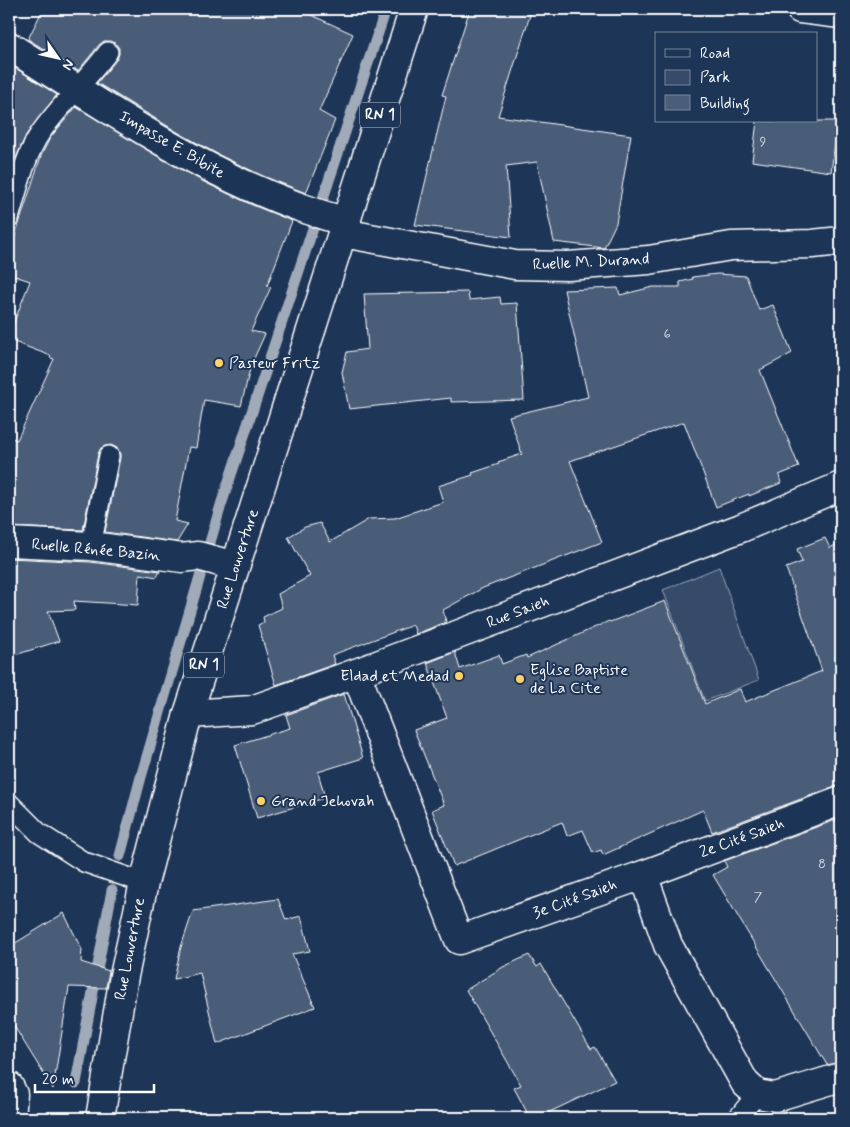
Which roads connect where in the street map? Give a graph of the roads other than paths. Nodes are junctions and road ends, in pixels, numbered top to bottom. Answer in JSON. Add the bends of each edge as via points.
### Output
{"nodes":[{"id":1,"x":414,"y":9,"type":"edge"},
{"id":2,"x":800,"y":9,"type":"edge"},
{"id":3,"x":841,"y":14,"type":"edge"},
{"id":4,"x":9,"y":46,"type":"edge"},
{"id":5,"x":108,"y":52,"type":"dead end"},
{"id":6,"x":78,"y":88,"type":"junction"},
{"id":7,"x":9,"y":218,"type":"edge"},
{"id":8,"x":330,"y":220,"type":"junction"},
{"id":9,"x":841,"y":241,"type":"edge"},
{"id":10,"x":109,"y":456,"type":"dead end"},
{"id":11,"x":841,"y":486,"type":"edge"},
{"id":12,"x":9,"y":542,"type":"edge"},
{"id":13,"x":92,"y":546,"type":"junction"},
{"id":14,"x":209,"y":565,"type":"junction"},
{"id":15,"x":356,"y":673,"type":"junction"},
{"id":16,"x":188,"y":714,"type":"junction"},
{"id":17,"x":841,"y":801,"type":"edge"},
{"id":18,"x":9,"y":803,"type":"edge"},
{"id":19,"x":643,"y":875,"type":"junction"},
{"id":20,"x":144,"y":883,"type":"junction"},
{"id":21,"x":841,"y":1078,"type":"edge"},
{"id":22,"x":9,"y":1086,"type":"edge"},
{"id":23,"x":757,"y":1094,"type":"junction"},
{"id":24,"x":11,"y":1118,"type":"edge"},
{"id":25,"x":100,"y":1118,"type":"edge"},
{"id":26,"x":738,"y":1118,"type":"edge"}],
"edges":[{"from":1,"to":8,"type":"street","name":"Rue Louverture","number":"RN 1"},
{"from":2,"to":3,"type":"street"},
{"from":4,"to":6,"type":"street","name":"Impasse E. Bibite"},
{"from":5,"to":6,"type":"lane"},
{"from":6,"to":7,"type":"lane","via":[[40,133]]},
{"from":6,"to":8,"type":"street","name":"Impasse E. Bibite","via":[[174,149],[252,188]]},
{"from":8,"to":9,"type":"street","name":"Ruelle M. Durand","via":[[515,265],[568,266],[649,260],[732,246]]},
{"from":8,"to":14,"type":"street","name":"Rue Louverture","number":"RN 1"},
{"from":10,"to":13,"type":"lane"},
{"from":11,"to":15,"type":"street","name":"Rue Saieh","via":[[741,528]]},
{"from":12,"to":13,"type":"street","name":"Ruelle Rénée Bazin"},
{"from":13,"to":14,"type":"street","name":"Ruelle Rénée Bazin"},
{"from":14,"to":16,"type":"street","name":"Rue Louverture","number":"RN 1"},
{"from":15,"to":16,"type":"street","name":"Rue Saieh","via":[[252,710]]},
{"from":15,"to":19,"type":"street","name":"3e Cité Saieh","via":[[459,940]]},
{"from":16,"to":20,"type":"street","name":"Rue Louverture","number":"RN 1"},
{"from":17,"to":19,"type":"street","name":"2e Cité Saieh"},
{"from":18,"to":20,"type":"lane","via":[[39,833],[84,862]]},
{"from":19,"to":23,"type":"street","via":[[668,945],[745,1083]]},
{"from":20,"to":25,"type":"street","name":"Rue Louverture","number":"RN 1","via":[[124,976]]},
{"from":21,"to":23,"type":"street","via":[[775,1096]]},
{"from":22,"to":24,"type":"street"},
{"from":23,"to":26,"type":"lane"}]}
